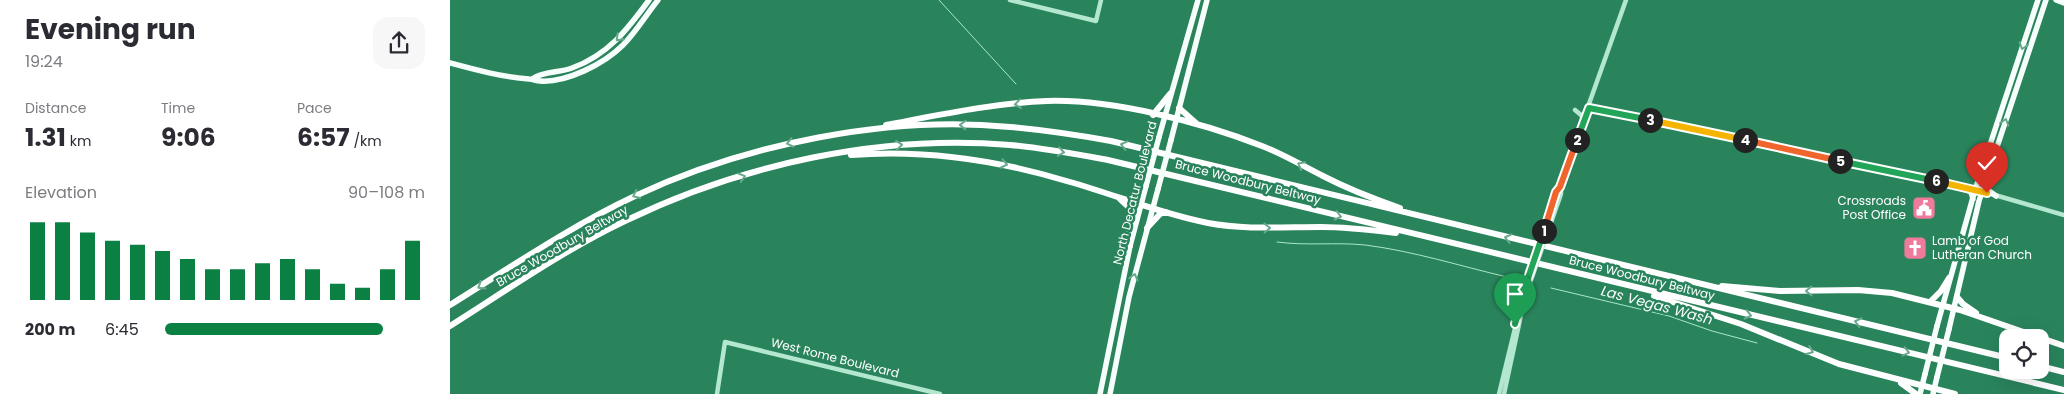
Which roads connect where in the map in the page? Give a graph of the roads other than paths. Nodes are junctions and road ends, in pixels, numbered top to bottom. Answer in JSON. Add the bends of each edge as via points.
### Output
{"nodes":[{"id":1,"x":649,"y":0,"type":"edge"},
{"id":2,"x":658,"y":0,"type":"edge"},
{"id":3,"x":1010,"y":0,"type":"edge"},
{"id":4,"x":1101,"y":0,"type":"edge"},
{"id":5,"x":1198,"y":0,"type":"edge"},
{"id":6,"x":1207,"y":0,"type":"edge"},
{"id":7,"x":1626,"y":0,"type":"edge"},
{"id":8,"x":2038,"y":0,"type":"edge"},
{"id":9,"x":2046,"y":0,"type":"edge"},
{"id":10,"x":2056,"y":0,"type":"edge"},
{"id":11,"x":2064,"y":3,"type":"edge"},
{"id":12,"x":450,"y":63,"type":"edge"},
{"id":13,"x":532,"y":79,"type":"junction"},
{"id":14,"x":1170,"y":94,"type":"junction"},
{"id":15,"x":1179,"y":108,"type":"junction"},
{"id":16,"x":1589,"y":108,"type":"junction"},
{"id":17,"x":1575,"y":110,"type":"dead end"},
{"id":18,"x":1153,"y":114,"type":"junction"},
{"id":19,"x":1164,"y":117,"type":"junction"},
{"id":20,"x":1176,"y":120,"type":"junction"},
{"id":21,"x":1584,"y":120,"type":"junction"},
{"id":22,"x":1200,"y":126,"type":"junction"},
{"id":23,"x":838,"y":134,"type":"junction"},
{"id":24,"x":799,"y":160,"type":"junction"},
{"id":25,"x":1984,"y":185,"type":"junction"},
{"id":26,"x":1962,"y":187,"type":"junction"},
{"id":27,"x":1975,"y":190,"type":"junction"},
{"id":28,"x":1982,"y":192,"type":"junction"},
{"id":29,"x":1996,"y":196,"type":"junction"},
{"id":30,"x":1117,"y":197,"type":"junction"},
{"id":31,"x":1973,"y":199,"type":"junction"},
{"id":32,"x":1140,"y":205,"type":"junction"},
{"id":33,"x":1152,"y":208,"type":"junction"},
{"id":34,"x":1166,"y":212,"type":"junction"},
{"id":35,"x":2064,"y":214,"type":"edge"},
{"id":36,"x":1427,"y":218,"type":"junction"},
{"id":37,"x":1147,"y":228,"type":"junction"},
{"id":38,"x":1432,"y":238,"type":"junction"},
{"id":39,"x":1130,"y":246,"type":"junction"},
{"id":40,"x":1674,"y":278,"type":"junction"},
{"id":41,"x":1949,"y":278,"type":"junction"},
{"id":42,"x":1598,"y":279,"type":"junction"},
{"id":43,"x":1529,"y":280,"type":"junction"},
{"id":44,"x":1957,"y":297,"type":"junction"},
{"id":45,"x":1930,"y":302,"type":"junction"},
{"id":46,"x":450,"y":305,"type":"edge"},
{"id":47,"x":1943,"y":305,"type":"junction"},
{"id":48,"x":1954,"y":309,"type":"junction"},
{"id":49,"x":1983,"y":318,"type":"junction"},
{"id":50,"x":450,"y":326,"type":"edge"},
{"id":51,"x":2064,"y":346,"type":"edge"},
{"id":52,"x":1999,"y":356,"type":"edge"},
{"id":53,"x":2049,"y":368,"type":"edge"},
{"id":54,"x":2064,"y":372,"type":"edge"},
{"id":55,"x":1104,"y":373,"type":"junction"},
{"id":56,"x":1114,"y":376,"type":"junction"},
{"id":57,"x":1896,"y":380,"type":"junction"},
{"id":58,"x":1102,"y":381,"type":"junction"},
{"id":59,"x":1113,"y":384,"type":"junction"},
{"id":60,"x":1922,"y":386,"type":"junction"},
{"id":61,"x":2064,"y":390,"type":"edge"},
{"id":62,"x":1933,"y":392,"type":"edge"},
{"id":63,"x":1945,"y":393,"type":"edge"},
{"id":64,"x":717,"y":394,"type":"edge"},
{"id":65,"x":940,"y":394,"type":"edge"},
{"id":66,"x":1100,"y":394,"type":"edge"},
{"id":67,"x":1110,"y":394,"type":"edge"},
{"id":68,"x":1499,"y":394,"type":"edge"},
{"id":69,"x":1504,"y":394,"type":"edge"},
{"id":70,"x":1916,"y":394,"type":"edge"},
{"id":71,"x":1920,"y":394,"type":"edge"},
{"id":72,"x":1955,"y":394,"type":"edge"}],
"edges":[{"from":1,"to":13,"type":"main road","one_way":true,"via":[[624,33],[601,54],[573,68]]},
{"from":2,"to":13,"type":"main road","via":[[625,42],[603,61],[565,77],[539,82]]},
{"from":3,"to":4,"type":"street","via":[[1096,21]]},
{"from":5,"to":14,"type":"main road","name":"North Decatur Boulevard"},
{"from":6,"to":15,"type":"main road","name":"North Decatur Boulevard"},
{"from":7,"to":16,"type":"street"},
{"from":8,"to":27,"type":"main road","one_way":true},
{"from":25,"to":9,"type":"main road","one_way":true},
{"from":10,"to":11,"type":"main road"},
{"from":12,"to":13,"type":"main road","via":[[501,76]]},
{"from":14,"to":18,"type":"highway"},
{"from":14,"to":19,"type":"main road","name":"North Decatur Boulevard"},
{"from":15,"to":20,"type":"main road","name":"North Decatur Boulevard"},
{"from":15,"to":22,"type":"highway"},
{"from":16,"to":21,"type":"street"},
{"from":16,"to":26,"type":"street"},
{"from":17,"to":21,"type":"street"},
{"from":18,"to":19,"type":"highway"},
{"from":18,"to":23,"type":"highway","one_way":true,"via":[[1085,102],[1031,102]]},
{"from":19,"to":20,"type":"highway"},
{"from":19,"to":32,"type":"main road","name":"North Decatur Boulevard","bridge":true},
{"from":20,"to":22,"type":"highway"},
{"from":20,"to":33,"type":"main road","name":"North Decatur Boulevard","bridge":true},
{"from":21,"to":43,"type":"street","bridge":true},
{"from":36,"to":22,"type":"highway","one_way":true,"via":[[1348,188],[1264,146]]},
{"from":36,"to":23,"type":"highway","name":"Bruce Woodbury Beltway","one_way":true,"via":[[1110,141],[1064,133],[1008,126],[955,125]]},
{"from":23,"to":46,"type":"highway","name":"Bruce Woodbury Beltway","one_way":true,"via":[[754,152],[637,195],[582,223]]},
{"from":24,"to":30,"type":"highway","one_way":true,"via":[[893,153],[956,156],[1024,169]]},
{"from":24,"to":38,"type":"highway","name":"Bruce Woodbury Beltway","one_way":true,"via":[[909,144],[1010,145],[1108,160]]},
{"from":50,"to":24,"type":"highway","name":"Bruce Woodbury Beltway","one_way":true,"via":[[624,221],[682,196]]},
{"from":25,"to":28,"type":"main road"},
{"from":25,"to":29,"type":"main road"},
{"from":26,"to":27,"type":"street"},
{"from":26,"to":31,"type":"main road","via":[[1970,192]]},
{"from":27,"to":28,"type":"street"},
{"from":27,"to":31,"type":"main road"},
{"from":28,"to":29,"type":"street"},
{"from":28,"to":44,"type":"main road"},
{"from":29,"to":35,"type":"street"},
{"from":30,"to":32,"type":"highway"},
{"from":30,"to":39,"type":"highway","via":[[1133,211],[1128,237]]},
{"from":31,"to":41,"type":"main road"},
{"from":32,"to":33,"type":"highway"},
{"from":32,"to":39,"type":"main road","name":"North Decatur Boulevard"},
{"from":33,"to":34,"type":"highway"},
{"from":33,"to":37,"type":"main road","name":"North Decatur Boulevard"},
{"from":34,"to":37,"type":"highway"},
{"from":34,"to":38,"type":"highway","one_way":true,"via":[[1232,226],[1349,228]]},
{"from":40,"to":36,"type":"highway","name":"Bruce Woodbury Beltway","one_way":true},
{"from":56,"to":37,"type":"main road","name":"North Decatur Boulevard","one_way":true,"via":[[1130,289]]},
{"from":38,"to":42,"type":"highway","name":"Bruce Woodbury Beltway"},
{"from":39,"to":55,"type":"main road","name":"North Decatur Boulevard"},
{"from":45,"to":40,"type":"highway","one_way":true,"via":[[1879,291],[1770,290]]},
{"from":52,"to":40,"type":"highway","name":"Bruce Woodbury Beltway","one_way":true},
{"from":41,"to":45,"type":"highway"},
{"from":41,"to":47,"type":"main road"},
{"from":42,"to":57,"type":"highway","one_way":true,"via":[[1714,314],[1840,364]]},
{"from":42,"to":61,"type":"highway","name":"Bruce Woodbury Beltway","one_way":true},
{"from":43,"to":68,"type":"street"},
{"from":43,"to":69,"type":"street"},
{"from":44,"to":48,"type":"main road"},
{"from":44,"to":49,"type":"highway"},
{"from":45,"to":47,"type":"highway"},
{"from":47,"to":48,"type":"highway"},
{"from":47,"to":60,"type":"main road","bridge":true},
{"from":48,"to":49,"type":"highway"},
{"from":48,"to":62,"type":"main road","bridge":true},
{"from":49,"to":51,"type":"highway"},
{"from":53,"to":54,"type":"highway"},
{"from":55,"to":56,"type":"main road"},
{"from":55,"to":58,"type":"main road","name":"North Decatur Boulevard"},
{"from":56,"to":59,"type":"main road","name":"North Decatur Boulevard"},
{"from":57,"to":60,"type":"highway"},
{"from":57,"to":70,"type":"highway"},
{"from":58,"to":59,"type":"main road"},
{"from":58,"to":66,"type":"main road","name":"North Decatur Boulevard"},
{"from":59,"to":67,"type":"main road","name":"North Decatur Boulevard"},
{"from":60,"to":62,"type":"highway"},
{"from":60,"to":71,"type":"main road"},
{"from":62,"to":63,"type":"highway"},
{"from":63,"to":72,"type":"highway"},
{"from":64,"to":65,"type":"street","name":"West Rome Boulevard","via":[[724,342]]}]}
